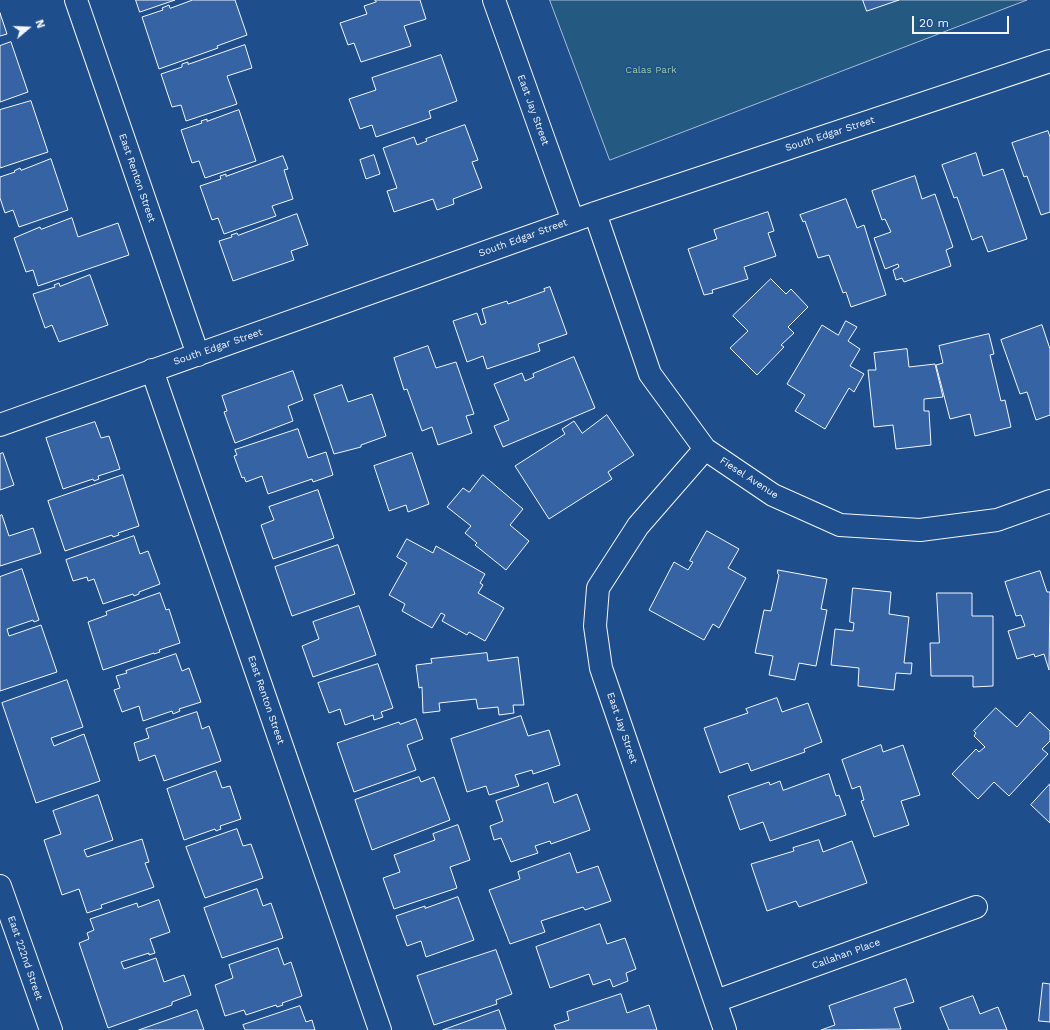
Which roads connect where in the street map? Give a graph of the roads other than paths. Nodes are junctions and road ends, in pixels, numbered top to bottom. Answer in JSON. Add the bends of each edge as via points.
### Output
{"nodes":[{"id":1,"x":76,"y":0,"type":"edge"},
{"id":2,"x":494,"y":0,"type":"edge"},
{"id":3,"x":1050,"y":61,"type":"edge"},
{"id":4,"x":595,"y":213,"type":"junction"},
{"id":5,"x":573,"y":221,"type":"junction"},
{"id":6,"x":198,"y":355,"type":"junction"},
{"id":7,"x":152,"y":370,"type":"junction"},
{"id":8,"x":0,"y":425,"type":"edge"},
{"id":9,"x":705,"y":449,"type":"junction"},
{"id":10,"x":1050,"y":501,"type":"edge"},
{"id":11,"x":0,"y":886,"type":"edge"},
{"id":12,"x":976,"y":907,"type":"dead end"},
{"id":13,"x":716,"y":1001,"type":"junction"},
{"id":14,"x":51,"y":1030,"type":"edge"},
{"id":15,"x":380,"y":1030,"type":"edge"},
{"id":16,"x":725,"y":1030,"type":"edge"}],
"edges":[{"from":1,"to":6,"type":"street","name":"East Renton Street"},
{"from":2,"to":5,"type":"street","name":"East Jay Street"},
{"from":3,"to":4,"type":"street","name":"South Edgar Street"},
{"from":4,"to":5,"type":"street","name":"South Edgar Street"},
{"from":4,"to":9,"type":"street","name":"Fiesel Avenue","via":[[650,374]]},
{"from":5,"to":6,"type":"street","name":"South Edgar Street"},
{"from":6,"to":7,"type":"street","name":"South Edgar Street"},
{"from":7,"to":8,"type":"street","name":"South Edgar Street"},
{"from":7,"to":15,"type":"street","name":"East Renton Street"},
{"from":9,"to":10,"type":"street","name":"Fiesel Avenue","via":[[773,495],[840,525],[920,530],[997,520]]},
{"from":9,"to":13,"type":"street","name":"East Jay Street","via":[[638,526],[616,557],[598,588],[594,626],[601,668]]},
{"from":11,"to":14,"type":"street","name":"East 222nd Street"},
{"from":12,"to":13,"type":"street","name":"Callahan Place"},
{"from":13,"to":16,"type":"street","name":"East Jay Street"}]}
